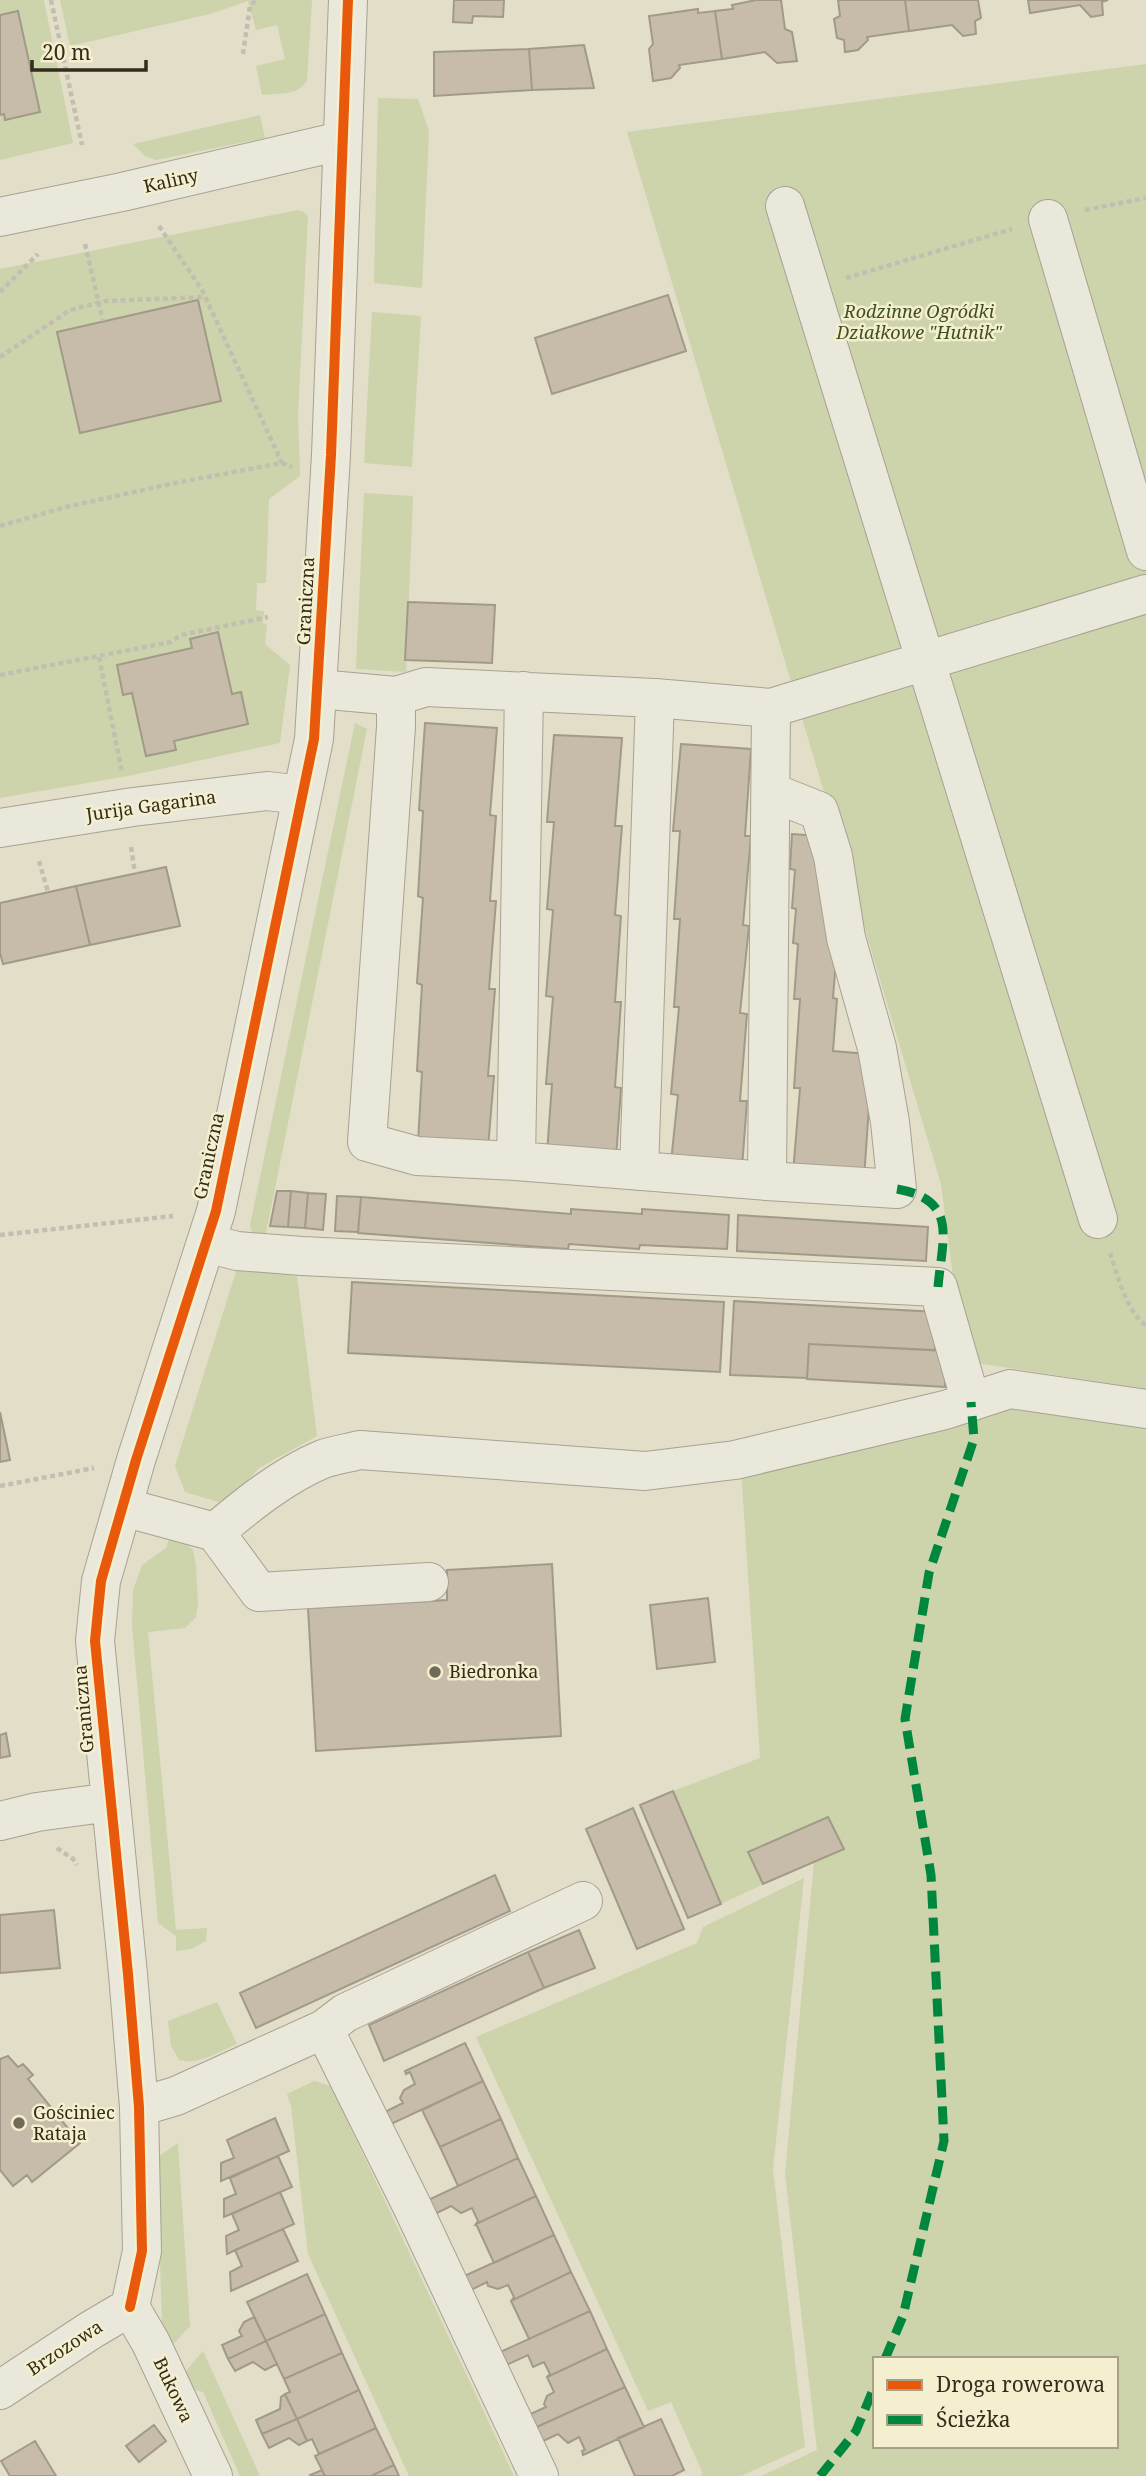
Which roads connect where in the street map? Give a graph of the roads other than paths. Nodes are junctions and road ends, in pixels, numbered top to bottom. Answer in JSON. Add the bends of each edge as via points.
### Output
{"nodes":[{"id":1,"x":348,"y":0,"type":"edge"},
{"id":2,"x":341,"y":141,"type":"junction"},
{"id":3,"x":785,"y":206,"type":"dead end"},
{"id":4,"x":0,"y":217,"type":"edge"},
{"id":5,"x":1048,"y":219,"type":"road end"},
{"id":6,"x":1146,"y":551,"type":"edge"},
{"id":7,"x":1146,"y":594,"type":"edge"},
{"id":8,"x":925,"y":660,"type":"junction"},
{"id":9,"x":318,"y":689,"type":"junction"},
{"id":10,"x":524,"y":691,"type":"junction"},
{"id":11,"x":396,"y":696,"type":"junction"},
{"id":12,"x":655,"y":698,"type":"junction"},
{"id":13,"x":771,"y":708,"type":"junction"},
{"id":14,"x":771,"y":792,"type":"junction"},
{"id":15,"x":302,"y":795,"type":"junction"},
{"id":16,"x":0,"y":828,"type":"edge"},
{"id":17,"x":516,"y":1161,"type":"junction"},
{"id":18,"x":639,"y":1171,"type":"junction"},
{"id":19,"x":767,"y":1181,"type":"junction"},
{"id":20,"x":1098,"y":1220,"type":"road end"},
{"id":21,"x":211,"y":1227,"type":"junction"},
{"id":22,"x":971,"y":1402,"type":"junction"},
{"id":23,"x":1146,"y":1409,"type":"edge"},
{"id":24,"x":123,"y":1507,"type":"junction"},
{"id":25,"x":215,"y":1532,"type":"junction"},
{"id":26,"x":429,"y":1582,"type":"dead end"},
{"id":27,"x":111,"y":1802,"type":"junction"},
{"id":28,"x":0,"y":1821,"type":"edge"},
{"id":29,"x":583,"y":1901,"type":"dead end"},
{"id":30,"x":324,"y":2029,"type":"junction"},
{"id":31,"x":139,"y":2107,"type":"junction"},
{"id":32,"x":130,"y":2307,"type":"junction"},
{"id":33,"x":0,"y":2390,"type":"edge"},
{"id":34,"x":213,"y":2476,"type":"edge"},
{"id":35,"x":539,"y":2476,"type":"edge"}],
"edges":[{"from":1,"to":2,"type":"street","name":"Graniczna"},
{"from":2,"to":4,"type":"street","name":"Kaliny"},
{"from":2,"to":9,"type":"street","name":"Graniczna"},
{"from":3,"to":8,"type":"street"},
{"from":5,"to":6,"type":"street"},
{"from":7,"to":8,"type":"street"},
{"from":8,"to":13,"type":"street"},
{"from":8,"to":20,"type":"street"},
{"from":9,"to":11,"type":"street"},
{"from":9,"to":15,"type":"street","name":"Graniczna","via":[[314,739]]},
{"from":10,"to":11,"type":"street","via":[[426,687]]},
{"from":10,"to":12,"type":"street"},
{"from":10,"to":17,"type":"street"},
{"from":11,"to":17,"type":"street","via":[[367,1142],[417,1156]]},
{"from":12,"to":13,"type":"street"},
{"from":12,"to":18,"type":"street"},
{"from":13,"to":14,"type":"street"},
{"from":14,"to":19,"type":"street"},
{"from":14,"to":19,"type":"street","via":[[819,811],[830,845],[846,938],[877,1048],[897,1189]]},
{"from":15,"to":16,"type":"street","name":"Jurija Gagarina","via":[[267,791]]},
{"from":15,"to":21,"type":"street","name":"Graniczna"},
{"from":17,"to":18,"type":"street"},
{"from":18,"to":19,"type":"street"},
{"from":21,"to":22,"type":"street","via":[[237,1251],[938,1287]]},
{"from":21,"to":24,"type":"street","name":"Graniczna"},
{"from":22,"to":23,"type":"street","via":[[1010,1389]]},
{"from":22,"to":25,"type":"street","via":[[735,1460],[645,1471],[360,1450],[324,1459],[286,1479]]},
{"from":24,"to":25,"type":"street"},
{"from":24,"to":27,"type":"street","name":"Graniczna","via":[[101,1581],[95,1641]]},
{"from":25,"to":26,"type":"street","via":[[259,1592]]},
{"from":27,"to":28,"type":"street"},
{"from":27,"to":31,"type":"street","name":"Graniczna"},
{"from":29,"to":30,"type":"street","via":[[345,2013]]},
{"from":30,"to":31,"type":"street","via":[[176,2096]]},
{"from":30,"to":35,"type":"street"},
{"from":31,"to":32,"type":"street","name":"Graniczna","via":[[142,2250]]},
{"from":32,"to":33,"type":"street","name":"Brzozowa"},
{"from":32,"to":34,"type":"street","name":"Bukowa"}]}
